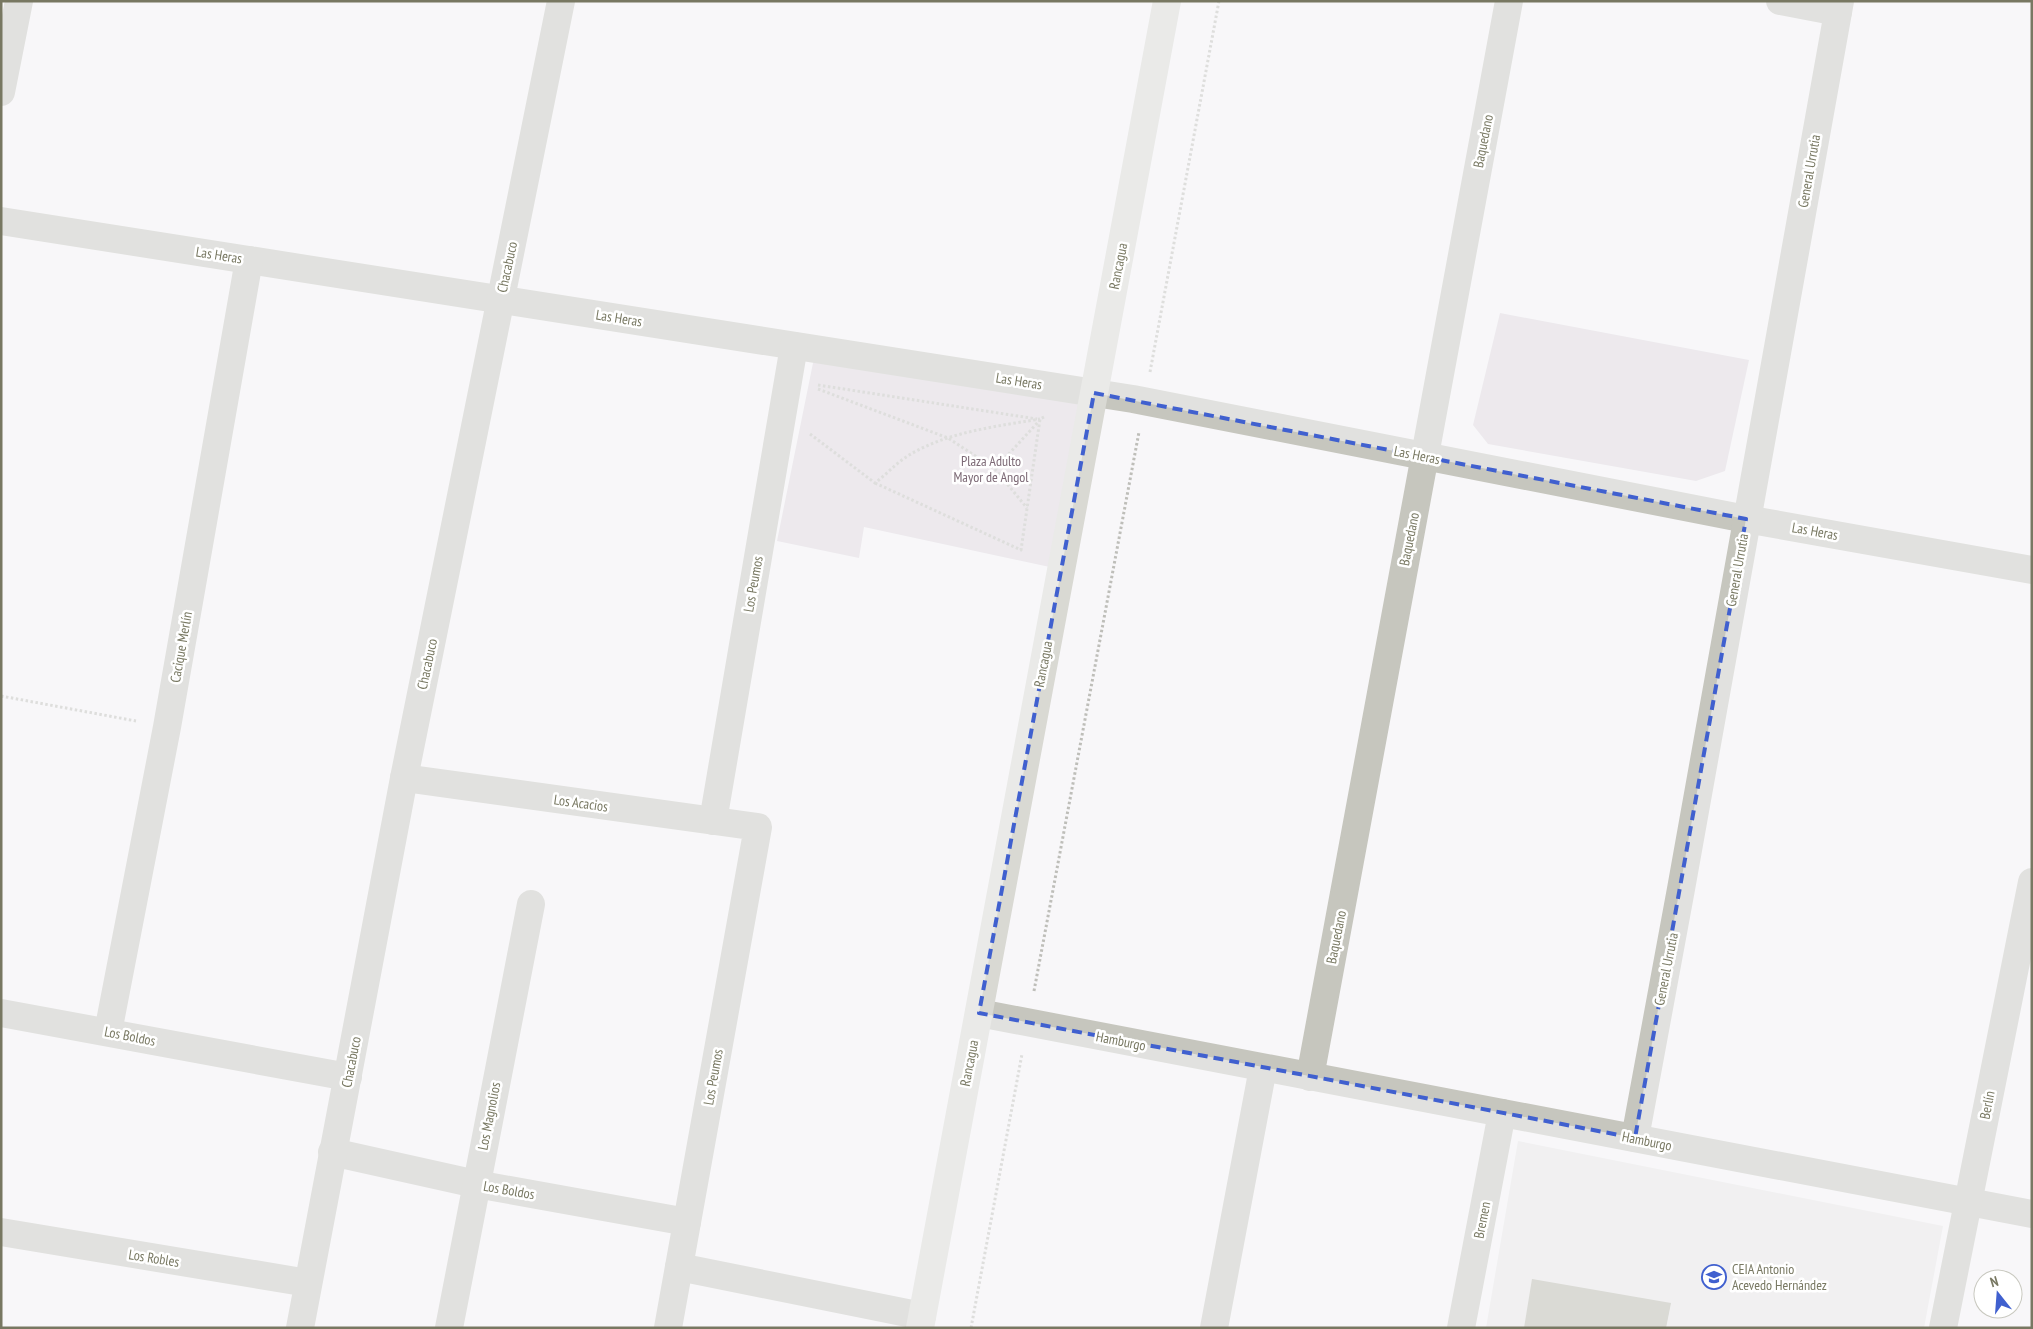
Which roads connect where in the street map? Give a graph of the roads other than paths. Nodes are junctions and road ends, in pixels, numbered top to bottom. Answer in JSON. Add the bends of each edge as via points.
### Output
{"nodes":[{"id":1,"x":19,"y":1,"type":"edge"},
{"id":2,"x":561,"y":1,"type":"edge"},
{"id":3,"x":1167,"y":1,"type":"edge"},
{"id":4,"x":1509,"y":1,"type":"edge"},
{"id":5,"x":1780,"y":1,"type":"edge"},
{"id":6,"x":1839,"y":6,"type":"edge"},
{"id":7,"x":1,"y":92,"type":"edge"},
{"id":8,"x":1,"y":221,"type":"edge"},
{"id":9,"x":249,"y":260,"type":"junction"},
{"id":10,"x":500,"y":300,"type":"junction"},
{"id":11,"x":794,"y":346,"type":"junction"},
{"id":12,"x":1094,"y":393,"type":"junction"},
{"id":13,"x":1425,"y":457,"type":"junction"},
{"id":14,"x":1746,"y":519,"type":"junction"},
{"id":15,"x":2032,"y":570,"type":"edge"},
{"id":16,"x":404,"y":778,"type":"junction"},
{"id":17,"x":712,"y":821,"type":"junction"},
{"id":18,"x":758,"y":826,"type":"joint"},
{"id":19,"x":2032,"y":882,"type":"edge"},
{"id":20,"x":531,"y":904,"type":"dead end"},
{"id":21,"x":2024,"y":966,"type":"edge"},
{"id":22,"x":1,"y":1013,"type":"edge"},
{"id":23,"x":978,"y":1013,"type":"junction"},
{"id":24,"x":108,"y":1032,"type":"junction"},
{"id":25,"x":1263,"y":1068,"type":"junction"},
{"id":26,"x":1310,"y":1076,"type":"junction"},
{"id":27,"x":348,"y":1077,"type":"junction"},
{"id":28,"x":1502,"y":1113,"type":"junction"},
{"id":29,"x":1635,"y":1138,"type":"junction"},
{"id":30,"x":332,"y":1152,"type":"junction"},
{"id":31,"x":476,"y":1184,"type":"junction"},
{"id":32,"x":1968,"y":1202,"type":"junction"},
{"id":33,"x":2032,"y":1214,"type":"edge"},
{"id":34,"x":687,"y":1222,"type":"junction"},
{"id":35,"x":1,"y":1232,"type":"edge"},
{"id":36,"x":679,"y":1267,"type":"junction"},
{"id":37,"x":308,"y":1283,"type":"junction"},
{"id":38,"x":921,"y":1322,"type":"edge"},
{"id":39,"x":300,"y":1328,"type":"edge"},
{"id":40,"x":449,"y":1328,"type":"edge"},
{"id":41,"x":668,"y":1328,"type":"edge"},
{"id":42,"x":1214,"y":1328,"type":"edge"},
{"id":43,"x":1461,"y":1328,"type":"edge"},
{"id":44,"x":1943,"y":1328,"type":"edge"}],
"edges":[{"from":1,"to":7,"type":"street"},
{"from":2,"to":10,"type":"street","name":"Chacabuco"},
{"from":3,"to":12,"type":"main road","name":"Rancagua"},
{"from":4,"to":13,"type":"street","name":"Baquedano"},
{"from":5,"to":6,"type":"street"},
{"from":6,"to":14,"type":"street","name":"General Urrutia"},
{"from":8,"to":9,"type":"street","name":"Las Heras"},
{"from":9,"to":10,"type":"street","name":"Las Heras"},
{"from":9,"to":24,"type":"street","name":"Cacique Merlín","via":[[167,727]]},
{"from":10,"to":11,"type":"street","name":"Las Heras"},
{"from":10,"to":16,"type":"street","name":"Chacabuco"},
{"from":11,"to":12,"type":"street","name":"Las Heras"},
{"from":11,"to":17,"type":"street","name":"Los Peumos"},
{"from":12,"to":13,"type":"street","name":"Las Heras"},
{"from":12,"to":23,"type":"main road","name":"Rancagua"},
{"from":13,"to":14,"type":"street","name":"Las Heras"},
{"from":13,"to":26,"type":"street","name":"Baquedano"},
{"from":14,"to":15,"type":"street","name":"Las Heras"},
{"from":14,"to":29,"type":"street","name":"General Urrutia"},
{"from":16,"to":17,"type":"street","name":"Los Acacios"},
{"from":16,"to":27,"type":"street","name":"Chacabuco"},
{"from":17,"to":18,"type":"street","name":"Los Acacios"},
{"from":18,"to":34,"type":"street","name":"Los Peumos"},
{"from":19,"to":21,"type":"street","name":"Berlín"},
{"from":20,"to":31,"type":"street","name":"Los Magnolios"},
{"from":21,"to":32,"type":"street","name":"Berlín"},
{"from":22,"to":24,"type":"street","name":"Los Boldos"},
{"from":23,"to":25,"type":"street","name":"Hamburgo"},
{"from":23,"to":38,"type":"main road","name":"Rancagua"},
{"from":24,"to":27,"type":"street","name":"Los Boldos"},
{"from":25,"to":26,"type":"street","name":"Hamburgo"},
{"from":25,"to":42,"type":"street"},
{"from":26,"to":28,"type":"street","name":"Hamburgo"},
{"from":27,"to":30,"type":"street","name":"Chacabuco"},
{"from":28,"to":29,"type":"street","name":"Hamburgo"},
{"from":28,"to":43,"type":"street","name":"Bremen"},
{"from":29,"to":32,"type":"street","name":"Hamburgo"},
{"from":30,"to":31,"type":"street","name":"Los Boldos"},
{"from":30,"to":37,"type":"street","name":"Chacabuco"},
{"from":31,"to":34,"type":"street","name":"Los Boldos"},
{"from":31,"to":40,"type":"street","name":"Los Magnolios"},
{"from":32,"to":33,"type":"street","name":"Hamburgo"},
{"from":32,"to":44,"type":"street","name":"Berlín"},
{"from":34,"to":36,"type":"street","name":"Los Peumos"},
{"from":35,"to":37,"type":"street","name":"Los Robles"},
{"from":36,"to":38,"type":"street"},
{"from":36,"to":41,"type":"street","name":"Los Peumos"},
{"from":37,"to":39,"type":"street","name":"Chacabuco"}]}
